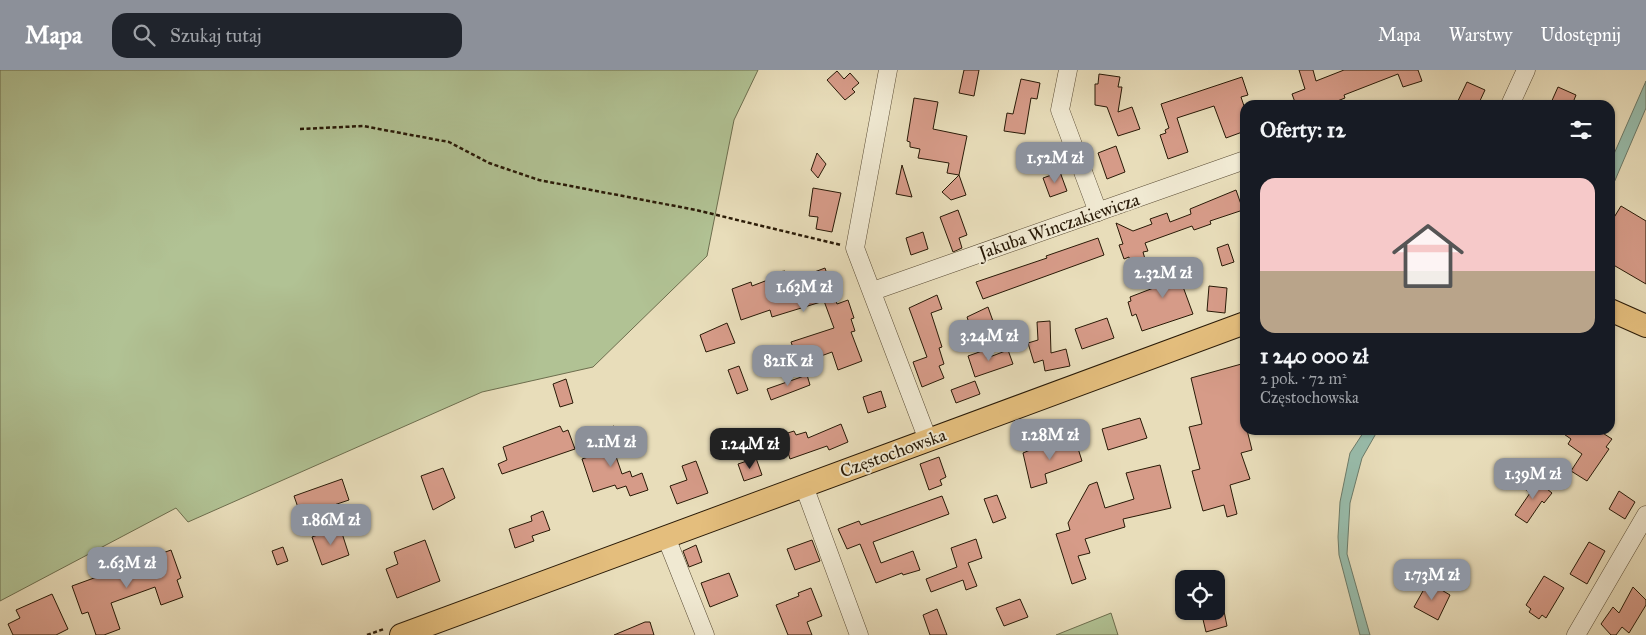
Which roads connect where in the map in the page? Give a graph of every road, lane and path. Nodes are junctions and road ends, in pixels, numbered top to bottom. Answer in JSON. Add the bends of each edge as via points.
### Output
{"nodes":[{"id":1,"x":888,"y":70,"type":"edge"},
{"id":2,"x":1068,"y":70,"type":"edge"},
{"id":3,"x":1526,"y":70,"type":"edge"},
{"id":4,"x":1512,"y":100,"type":"edge"},
{"id":5,"x":300,"y":128,"type":"dead end"},
{"id":6,"x":1240,"y":162,"type":"edge"},
{"id":7,"x":1098,"y":212,"type":"junction"},
{"id":8,"x":855,"y":248,"type":"junction"},
{"id":9,"x":873,"y":291,"type":"junction"},
{"id":10,"x":1615,"y":312,"type":"edge"},
{"id":11,"x":1240,"y":325,"type":"edge"},
{"id":12,"x":1646,"y":326,"type":"edge"},
{"id":13,"x":928,"y":440,"type":"junction"},
{"id":14,"x":804,"y":486,"type":"junction"},
{"id":15,"x":1646,"y":515,"type":"edge"},
{"id":16,"x":666,"y":537,"type":"junction"},
{"id":17,"x":401,"y":635,"type":"edge"},
{"id":18,"x":705,"y":635,"type":"edge"},
{"id":19,"x":859,"y":635,"type":"edge"},
{"id":20,"x":1576,"y":635,"type":"edge"}],
"edges":[{"from":1,"to":8,"type":"street"},
{"from":2,"to":7,"type":"street","via":[[1060,110]]},
{"from":3,"to":4,"type":"street"},
{"from":5,"to":8,"type":"path","via":[[363,126],[449,142],[489,163],[539,180],[696,210]]},
{"from":6,"to":7,"type":"street","name":"Jakuba Winczakiewicza"},
{"from":7,"to":9,"type":"street","name":"Jakuba Winczakiewicza"},
{"from":8,"to":9,"type":"street"},
{"from":9,"to":13,"type":"street"},
{"from":10,"to":12,"type":"main road"},
{"from":11,"to":13,"type":"main road","name":"Częstochowska"},
{"from":13,"to":14,"type":"main road","name":"Częstochowska"},
{"from":14,"to":16,"type":"main road","name":"Częstochowska"},
{"from":14,"to":19,"type":"street"},
{"from":15,"to":20,"type":"street"},
{"from":16,"to":17,"type":"main road","name":"Częstochowska"},
{"from":16,"to":18,"type":"street"}]}
